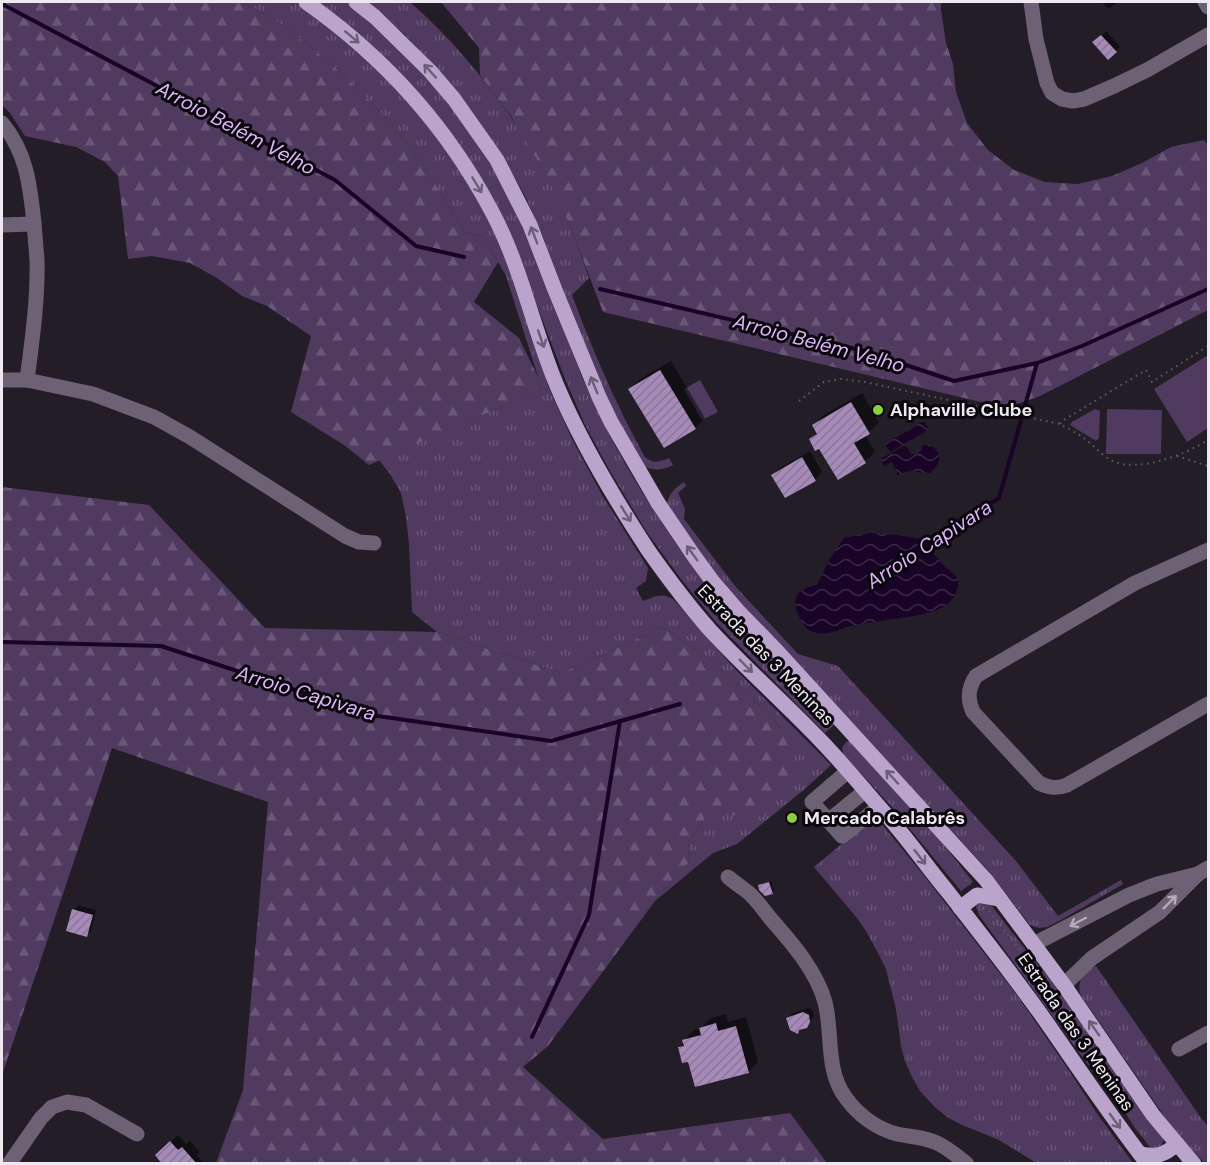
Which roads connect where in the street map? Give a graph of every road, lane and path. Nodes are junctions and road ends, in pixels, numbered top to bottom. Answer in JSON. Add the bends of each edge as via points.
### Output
{"nodes":[{"id":1,"x":306,"y":2,"type":"edge"},
{"id":2,"x":356,"y":2,"type":"edge"},
{"id":3,"x":1031,"y":2,"type":"edge"},
{"id":4,"x":1205,"y":2,"type":"edge"},
{"id":5,"x":1209,"y":7,"type":"edge"},
{"id":6,"x":1209,"y":35,"type":"edge"},
{"id":7,"x":2,"y":123,"type":"edge"},
{"id":8,"x":34,"y":224,"type":"junction"},
{"id":9,"x":2,"y":225,"type":"edge"},
{"id":10,"x":1209,"y":346,"type":"edge"},
{"id":11,"x":2,"y":380,"type":"edge"},
{"id":12,"x":27,"y":380,"type":"junction"},
{"id":13,"x":799,"y":401,"type":"dead end"},
{"id":14,"x":1060,"y":424,"type":"junction"},
{"id":15,"x":1209,"y":440,"type":"edge"},
{"id":16,"x":1177,"y":456,"type":"junction"},
{"id":17,"x":1209,"y":466,"type":"edge"},
{"id":18,"x":374,"y":543,"type":"dead end"},
{"id":19,"x":1209,"y":550,"type":"edge"},
{"id":20,"x":1209,"y":704,"type":"edge"},
{"id":21,"x":843,"y":724,"type":"junction"},
{"id":22,"x":824,"y":744,"type":"junction"},
{"id":23,"x":848,"y":771,"type":"junction"},
{"id":24,"x":865,"y":791,"type":"junction"},
{"id":25,"x":879,"y":807,"type":"junction"},
{"id":26,"x":828,"y":821,"type":"junction"},
{"id":27,"x":1203,"y":871,"type":"edge"},
{"id":28,"x":728,"y":877,"type":"dead end"},
{"id":29,"x":1000,"y":899,"type":"junction"},
{"id":30,"x":960,"y":908,"type":"junction"},
{"id":31,"x":1034,"y":944,"type":"junction"},
{"id":32,"x":1064,"y":984,"type":"junction"},
{"id":33,"x":1209,"y":1033,"type":"edge"},
{"id":34,"x":1179,"y":1050,"type":"dead end"},
{"id":35,"x":137,"y":1134,"type":"dead end"},
{"id":36,"x":1177,"y":1144,"type":"junction"},
{"id":37,"x":1144,"y":1159,"type":"edge"},
{"id":38,"x":1194,"y":1163,"type":"edge"},
{"id":39,"x":9,"y":1164,"type":"edge"},
{"id":40,"x":967,"y":1164,"type":"edge"}],
"edges":[{"from":1,"to":22,"type":"main road","name":"Estrada das 3 Meninas","one_way":true,"via":[[388,69],[452,145],[502,232],[556,385],[606,482],[683,597]]},
{"from":21,"to":2,"type":"main road","name":"Estrada das 3 Meninas","one_way":true,"via":[[738,611],[676,531],[607,413],[530,225],[497,160],[430,71]]},
{"from":3,"to":6,"type":"street","via":[[1047,83],[1052,93],[1062,99],[1084,99],[1114,86]]},
{"from":4,"to":5,"type":"street"},
{"from":7,"to":8,"type":"street","via":[[26,168]]},
{"from":8,"to":9,"type":"street"},
{"from":8,"to":12,"type":"street","via":[[35,314]]},
{"from":10,"to":14,"type":"path","via":[[1152,382],[1146,370]]},
{"from":11,"to":12,"type":"street"},
{"from":12,"to":18,"type":"street","via":[[93,394],[154,417],[345,536]]},
{"from":13,"to":14,"type":"path","via":[[824,382],[841,379]]},
{"from":14,"to":16,"type":"path","via":[[1115,462],[1131,465]]},
{"from":15,"to":16,"type":"path"},
{"from":16,"to":17,"type":"path"},
{"from":19,"to":20,"type":"street","via":[[1135,583],[976,676],[969,690],[974,712],[1039,783],[1053,788],[1067,785]]},
{"from":21,"to":22,"type":"main road"},
{"from":29,"to":21,"type":"main road","name":"Estrada das 3 Meninas","one_way":true},
{"from":22,"to":23,"type":"main road","name":"Estrada das 3 Meninas"},
{"from":23,"to":24,"type":"main road","name":"Estrada das 3 Meninas"},
{"from":23,"to":26,"type":"street","via":[[812,802]]},
{"from":24,"to":25,"type":"main road","name":"Estrada das 3 Meninas"},
{"from":24,"to":26,"type":"street"},
{"from":25,"to":26,"type":"street","via":[[842,836]]},
{"from":25,"to":30,"type":"main road","name":"Estrada das 3 Meninas","one_way":true},
{"from":27,"to":31,"type":"street","one_way":true,"via":[[1130,895]]},
{"from":32,"to":27,"type":"street","one_way":true,"via":[[1092,958],[1160,912]]},
{"from":28,"to":40,"type":"street","via":[[751,895],[782,932],[818,985],[825,1001],[832,1065],[844,1097],[878,1125],[896,1134],[939,1144]]},
{"from":29,"to":30,"type":"main road","via":[[977,895]]},
{"from":29,"to":31,"type":"main road","name":"Estrada das 3 Meninas"},
{"from":30,"to":37,"type":"main road","name":"Estrada das 3 Meninas","one_way":true},
{"from":31,"to":32,"type":"main road","name":"Estrada das 3 Meninas"},
{"from":36,"to":32,"type":"main road","name":"Estrada das 3 Meninas","one_way":true},
{"from":33,"to":34,"type":"street"},
{"from":35,"to":39,"type":"street","via":[[86,1105],[67,1102],[52,1107],[41,1118]]},
{"from":36,"to":37,"type":"main road","via":[[1163,1154]]},
{"from":36,"to":38,"type":"main road","name":"Estrada das 3 Meninas"}]}
